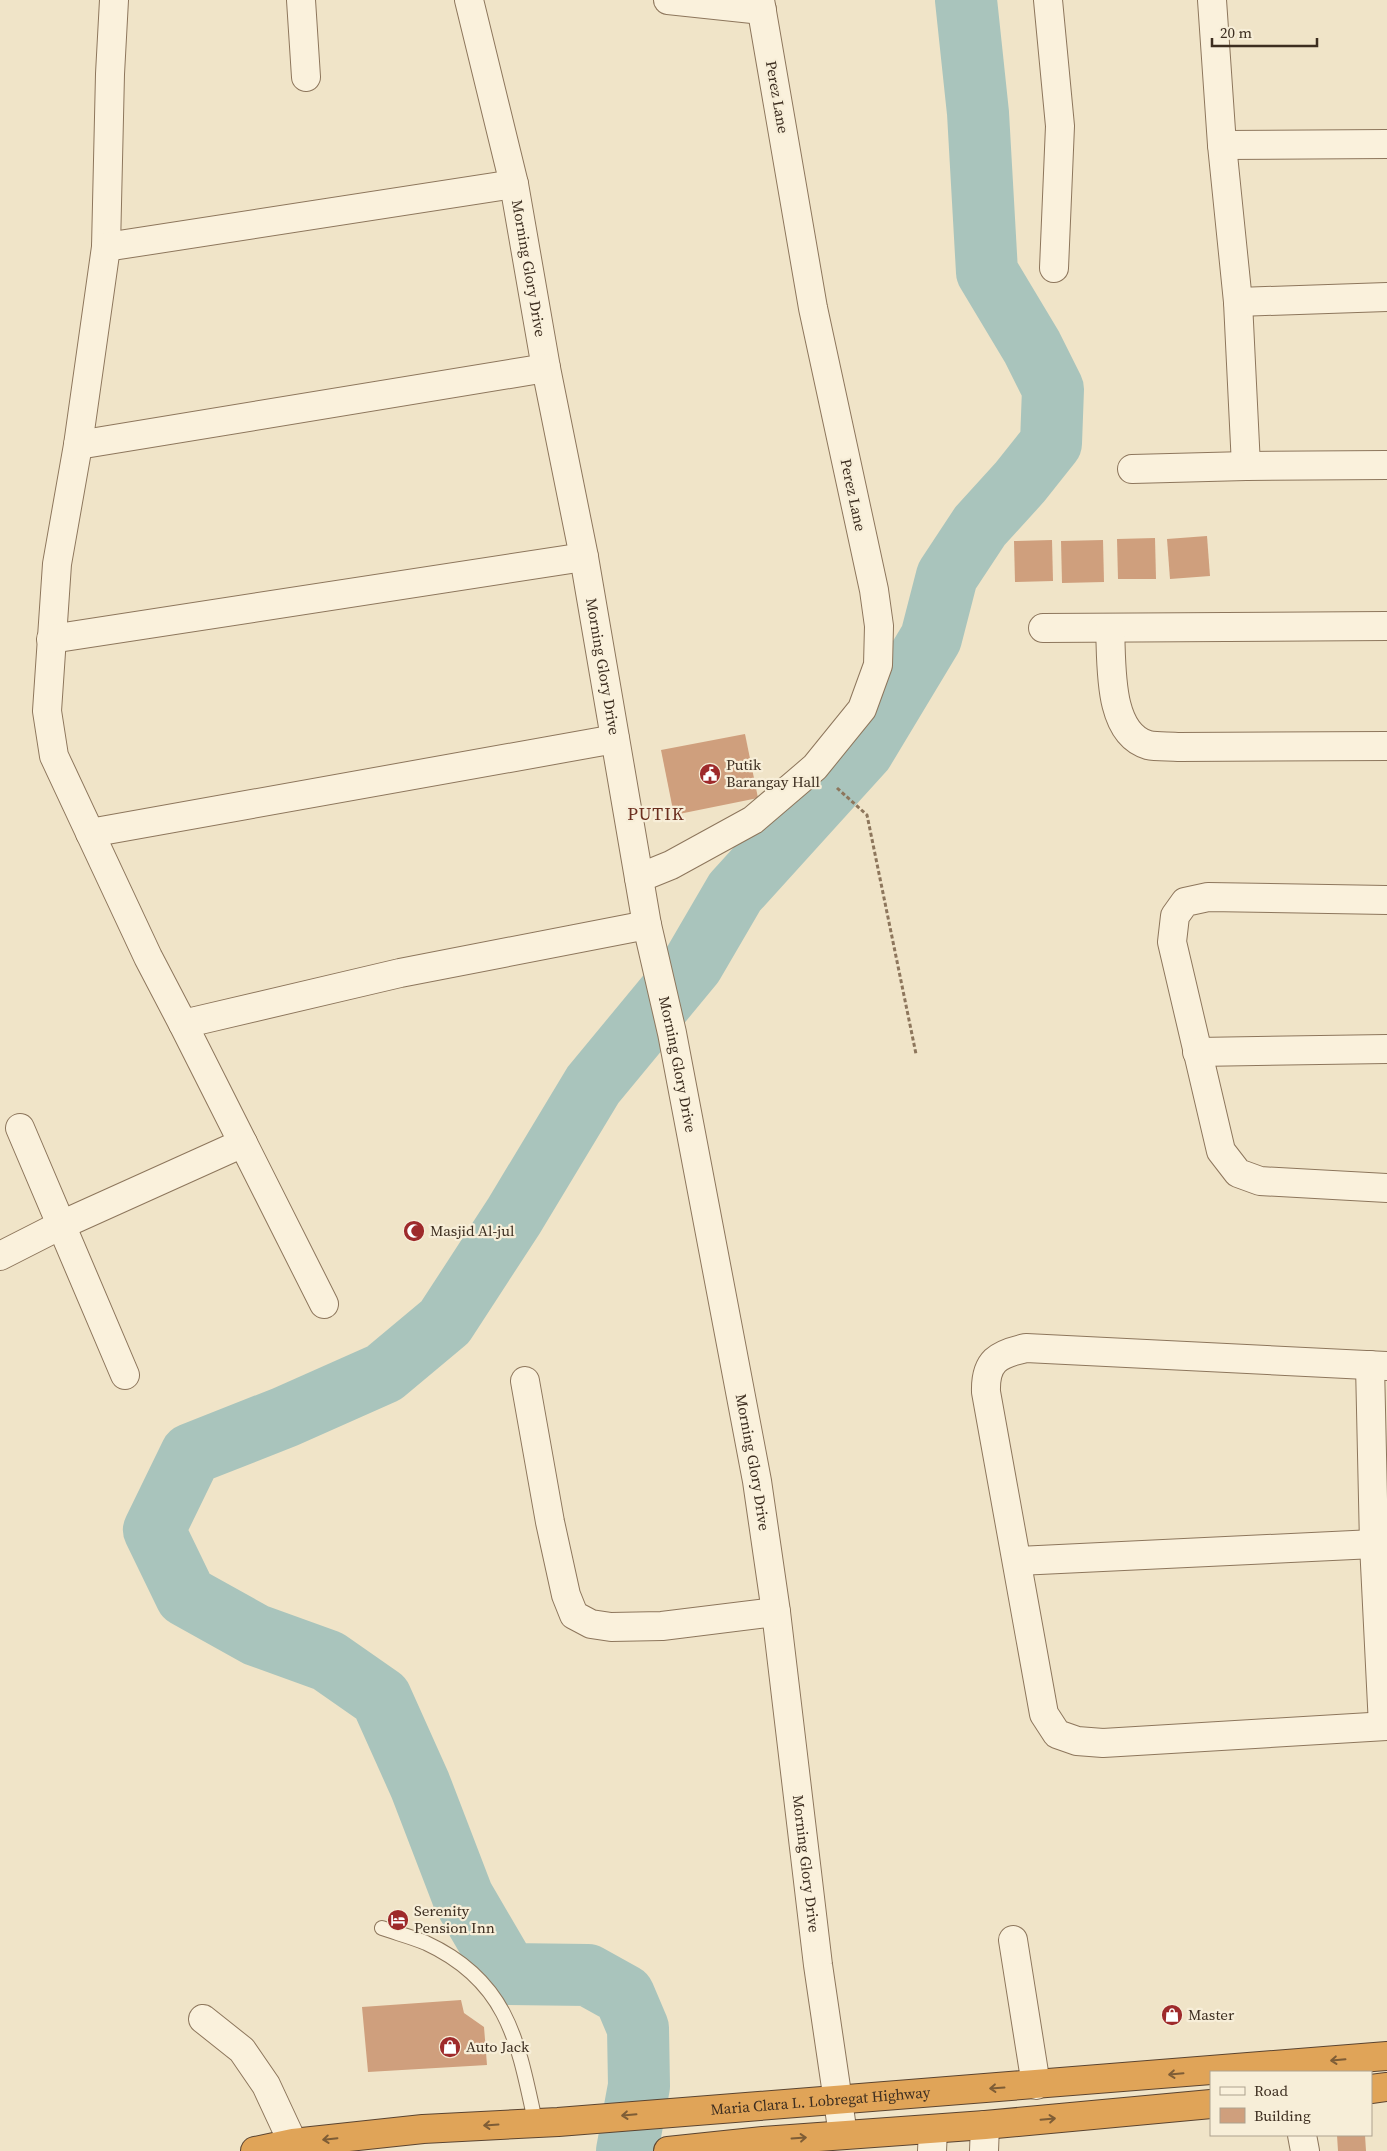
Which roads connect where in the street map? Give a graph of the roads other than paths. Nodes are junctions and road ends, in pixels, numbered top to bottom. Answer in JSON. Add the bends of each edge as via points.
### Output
{"nodes":[{"id":1,"x":114,"y":0,"type":"edge"},
{"id":2,"x":302,"y":0,"type":"edge"},
{"id":3,"x":469,"y":0,"type":"edge"},
{"id":4,"x":668,"y":0,"type":"edge"},
{"id":5,"x":1048,"y":0,"type":"edge"},
{"id":6,"x":1212,"y":0,"type":"edge"},
{"id":7,"x":761,"y":5,"type":"edge"},
{"id":8,"x":306,"y":77,"type":"dead end"},
{"id":9,"x":1387,"y":144,"type":"edge"},
{"id":10,"x":1222,"y":145,"type":"junction"},
{"id":11,"x":514,"y":184,"type":"junction"},
{"id":12,"x":106,"y":247,"type":"junction"},
{"id":13,"x":1054,"y":268,"type":"dead end"},
{"id":14,"x":1387,"y":298,"type":"edge"},
{"id":15,"x":1238,"y":302,"type":"junction"},
{"id":16,"x":546,"y":368,"type":"junction"},
{"id":17,"x":78,"y":445,"type":"junction"},
{"id":18,"x":1387,"y":465,"type":"edge"},
{"id":19,"x":1246,"y":466,"type":"junction"},
{"id":20,"x":1132,"y":469,"type":"dead end"},
{"id":21,"x":584,"y":557,"type":"junction"},
{"id":22,"x":1387,"y":626,"type":"edge"},
{"id":23,"x":1043,"y":628,"type":"dead end"},
{"id":24,"x":1110,"y":628,"type":"junction"},
{"id":25,"x":51,"y":639,"type":"junction"},
{"id":26,"x":615,"y":739,"type":"junction"},
{"id":27,"x":1387,"y":746,"type":"edge"},
{"id":28,"x":90,"y":833,"type":"junction"},
{"id":29,"x":639,"y":878,"type":"junction"},
{"id":30,"x":1387,"y":900,"type":"edge"},
{"id":31,"x":647,"y":924,"type":"junction"},
{"id":32,"x":183,"y":1024,"type":"junction"},
{"id":33,"x":1387,"y":1049,"type":"edge"},
{"id":34,"x":1197,"y":1052,"type":"junction"},
{"id":35,"x":20,"y":1128,"type":"dead end"},
{"id":36,"x":243,"y":1143,"type":"junction"},
{"id":37,"x":1387,"y":1188,"type":"edge"},
{"id":38,"x":60,"y":1226,"type":"junction"},
{"id":39,"x":0,"y":1256,"type":"edge"},
{"id":40,"x":324,"y":1304,"type":"dead end"},
{"id":41,"x":1379,"y":1366,"type":"edge"},
{"id":42,"x":125,"y":1375,"type":"dead end"},
{"id":43,"x":525,"y":1381,"type":"dead end"},
{"id":44,"x":1374,"y":1544,"type":"junction"},
{"id":45,"x":1018,"y":1561,"type":"junction"},
{"id":46,"x":776,"y":1612,"type":"junction"},
{"id":47,"x":1385,"y":1726,"type":"edge"},
{"id":48,"x":382,"y":1928,"type":"dead end"},
{"id":49,"x":1013,"y":1940,"type":"dead end"},
{"id":50,"x":203,"y":2019,"type":"dead end"},
{"id":51,"x":1387,"y":2056,"type":"edge"},
{"id":52,"x":1036,"y":2085,"type":"junction"},
{"id":53,"x":1387,"y":2087,"type":"edge"},
{"id":54,"x":1372,"y":2089,"type":"edge"},
{"id":55,"x":838,"y":2099,"type":"junction"},
{"id":56,"x":1210,"y":2104,"type":"edge"},
{"id":57,"x":546,"y":2122,"type":"junction"},
{"id":58,"x":844,"y":2135,"type":"junction"},
{"id":59,"x":1302,"y":2136,"type":"edge"},
{"id":60,"x":985,"y":2138,"type":"edge"},
{"id":61,"x":933,"y":2140,"type":"edge"},
{"id":62,"x":294,"y":2143,"type":"junction"},
{"id":63,"x":763,"y":2146,"type":"edge"},
{"id":64,"x":674,"y":2150,"type":"edge"},
{"id":65,"x":255,"y":2151,"type":"edge"},
{"id":66,"x":1304,"y":2151,"type":"edge"}],
"edges":[{"from":1,"to":12,"type":"street"},
{"from":2,"to":8,"type":"street"},
{"from":3,"to":11,"type":"street","name":"Morning Glory Drive"},
{"from":4,"to":7,"type":"street"},
{"from":5,"to":13,"type":"street","via":[[1060,126]]},
{"from":6,"to":10,"type":"street"},
{"from":7,"to":29,"type":"street","name":"Perez Lane","via":[[813,308],[874,590],[879,626],[878,665],[862,710],[815,767],[753,820],[671,865]]},
{"from":9,"to":10,"type":"street"},
{"from":10,"to":15,"type":"street"},
{"from":11,"to":12,"type":"street"},
{"from":11,"to":16,"type":"street","name":"Morning Glory Drive"},
{"from":12,"to":17,"type":"street"},
{"from":14,"to":15,"type":"street"},
{"from":15,"to":19,"type":"street"},
{"from":16,"to":17,"type":"street"},
{"from":16,"to":21,"type":"street","name":"Morning Glory Drive"},
{"from":17,"to":25,"type":"street","via":[[57,564]]},
{"from":18,"to":19,"type":"street"},
{"from":19,"to":20,"type":"street"},
{"from":21,"to":25,"type":"street"},
{"from":21,"to":26,"type":"street","name":"Morning Glory Drive"},
{"from":22,"to":24,"type":"street"},
{"from":23,"to":24,"type":"street"},
{"from":24,"to":27,"type":"street","via":[[1119,715],[1126,732],[1148,745]]},
{"from":25,"to":28,"type":"street","via":[[47,682],[49,733],[54,756]]},
{"from":26,"to":28,"type":"street"},
{"from":26,"to":29,"type":"street","name":"Morning Glory Drive"},
{"from":28,"to":32,"type":"street"},
{"from":29,"to":31,"type":"street","name":"Morning Glory Drive"},
{"from":30,"to":34,"type":"street","via":[[1208,897],[1185,902],[1175,916],[1172,942]]},
{"from":31,"to":32,"type":"street","via":[[400,972]]},
{"from":31,"to":46,"type":"street","name":"Morning Glory Drive","via":[[672,1033],[756,1481]]},
{"from":32,"to":36,"type":"street"},
{"from":33,"to":34,"type":"street"},
{"from":34,"to":37,"type":"street","via":[[1221,1151],[1238,1173],[1260,1181]]},
{"from":35,"to":38,"type":"street"},
{"from":36,"to":38,"type":"street"},
{"from":36,"to":40,"type":"street"},
{"from":38,"to":39,"type":"street"},
{"from":38,"to":42,"type":"street"},
{"from":41,"to":44,"type":"street"},
{"from":41,"to":45,"type":"street","via":[[1026,1348],[1004,1353],[991,1365],[985,1377],[986,1392]]},
{"from":43,"to":46,"type":"street","via":[[550,1522],[566,1595],[574,1615],[591,1624],[611,1627],[662,1626]]},
{"from":44,"to":45,"type":"street"},
{"from":44,"to":47,"type":"street"},
{"from":45,"to":47,"type":"street","via":[[1044,1714],[1056,1734],[1076,1741],[1102,1743]]},
{"from":46,"to":55,"type":"street","name":"Morning Glory Drive","via":[[818,1965]]},
{"from":48,"to":57,"type":"lane","via":[[425,1943],[448,1956],[470,1971],[488,1991],[508,2019]]},
{"from":49,"to":52,"type":"street"},
{"from":50,"to":62,"type":"street","via":[[242,2050],[266,2085]]},
{"from":51,"to":52,"type":"highway","name":"Maria Clara L. Lobregat Highway","one_way":true},
{"from":52,"to":55,"type":"highway","name":"Maria Clara L. Lobregat Highway","one_way":true},
{"from":53,"to":54,"type":"highway"},
{"from":55,"to":57,"type":"highway","name":"Maria Clara L. Lobregat Highway","one_way":true},
{"from":55,"to":58,"type":"street","name":"Morning Glory Drive"},
{"from":60,"to":56,"type":"highway","one_way":true},
{"from":57,"to":62,"type":"highway","name":"Maria Clara L. Lobregat Highway","one_way":true},
{"from":58,"to":61,"type":"highway"},
{"from":63,"to":58,"type":"highway","one_way":true},
{"from":59,"to":66,"type":"street"},
{"from":60,"to":61,"type":"highway"},
{"from":62,"to":65,"type":"highway","name":"Maria Clara L. Lobregat Highway"},
{"from":63,"to":64,"type":"highway"}]}
